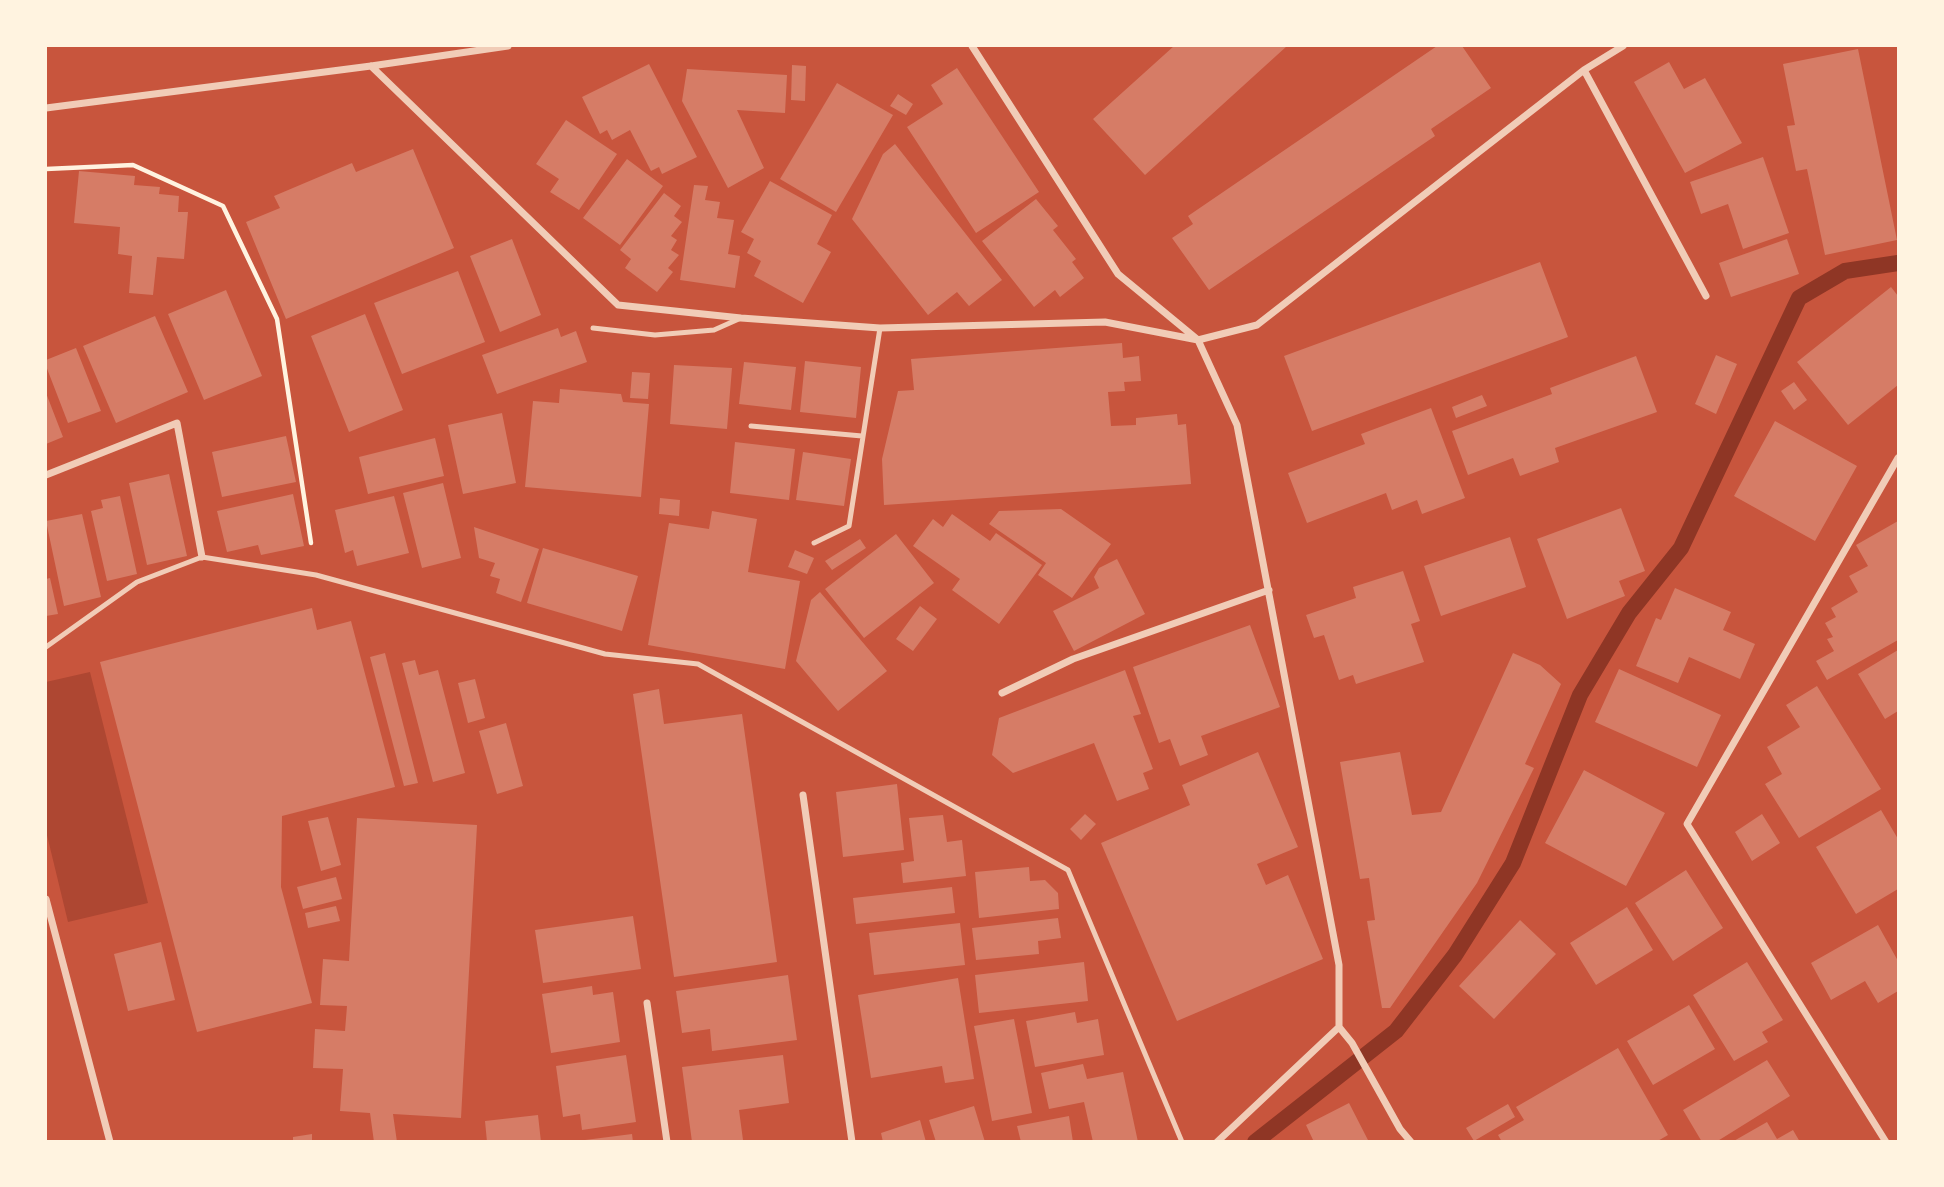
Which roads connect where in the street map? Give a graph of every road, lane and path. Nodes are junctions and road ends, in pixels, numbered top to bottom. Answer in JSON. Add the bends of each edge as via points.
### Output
{"nodes":[{"id":1,"x":508,"y":46,"type":"edge"},
{"id":2,"x":972,"y":46,"type":"edge"},
{"id":3,"x":1623,"y":46,"type":"edge"},
{"id":4,"x":371,"y":66,"type":"junction"},
{"id":5,"x":1584,"y":70,"type":"junction"},
{"id":6,"x":46,"y":108,"type":"edge"},
{"id":7,"x":46,"y":169,"type":"edge"},
{"id":8,"x":1706,"y":296,"type":"dead end"},
{"id":9,"x":741,"y":318,"type":"junction"},
{"id":10,"x":593,"y":328,"type":"dead end"},
{"id":11,"x":880,"y":328,"type":"junction"},
{"id":12,"x":1198,"y":340,"type":"junction"},
{"id":13,"x":751,"y":426,"type":"dead end"},
{"id":14,"x":862,"y":436,"type":"junction"},
{"id":15,"x":1899,"y":458,"type":"edge"},
{"id":16,"x":46,"y":475,"type":"edge"},
{"id":17,"x":814,"y":543,"type":"dead end"},
{"id":18,"x":202,"y":557,"type":"junction"},
{"id":19,"x":316,"y":575,"type":"junction"},
{"id":20,"x":1269,"y":590,"type":"junction"},
{"id":21,"x":46,"y":647,"type":"edge"},
{"id":22,"x":1002,"y":693,"type":"dead end"},
{"id":23,"x":803,"y":795,"type":"dead end"},
{"id":24,"x":46,"y":899,"type":"edge"},
{"id":25,"x":647,"y":1003,"type":"dead end"},
{"id":26,"x":1339,"y":1027,"type":"junction"},
{"id":27,"x":110,"y":1142,"type":"edge"},
{"id":28,"x":667,"y":1142,"type":"edge"},
{"id":29,"x":852,"y":1142,"type":"edge"},
{"id":30,"x":1182,"y":1142,"type":"edge"},
{"id":31,"x":1217,"y":1142,"type":"edge"},
{"id":32,"x":1410,"y":1142,"type":"edge"},
{"id":33,"x":1886,"y":1142,"type":"edge"}],
"edges":[{"from":1,"to":4,"type":"street"},
{"from":2,"to":12,"type":"street","via":[[1118,274]]},
{"from":3,"to":5,"type":"street"},
{"from":4,"to":6,"type":"street"},
{"from":4,"to":9,"type":"street","via":[[618,305]]},
{"from":5,"to":8,"type":"street"},
{"from":5,"to":12,"type":"street","via":[[1256,324]]},
{"from":7,"to":19,"type":"path","via":[[132,165],[223,206],[277,319]]},
{"from":9,"to":10,"type":"lane","via":[[714,330],[655,335]]},
{"from":9,"to":11,"type":"street"},
{"from":11,"to":12,"type":"street","via":[[1105,322]]},
{"from":11,"to":14,"type":"lane"},
{"from":12,"to":20,"type":"street","via":[[1237,425]]},
{"from":13,"to":14,"type":"lane"},
{"from":14,"to":17,"type":"lane","via":[[849,526]]},
{"from":15,"to":33,"type":"street","via":[[1687,824]]},
{"from":16,"to":18,"type":"street","via":[[177,423]]},
{"from":18,"to":19,"type":"lane"},
{"from":18,"to":21,"type":"lane","via":[[137,582]]},
{"from":19,"to":30,"type":"lane","via":[[605,654],[698,664],[1068,870]]},
{"from":20,"to":22,"type":"street","via":[[1073,659]]},
{"from":20,"to":26,"type":"street","via":[[1339,965]]},
{"from":23,"to":29,"type":"street"},
{"from":24,"to":27,"type":"street"},
{"from":25,"to":28,"type":"street"},
{"from":26,"to":31,"type":"street"},
{"from":26,"to":32,"type":"street","via":[[1353,1043]]}]}
